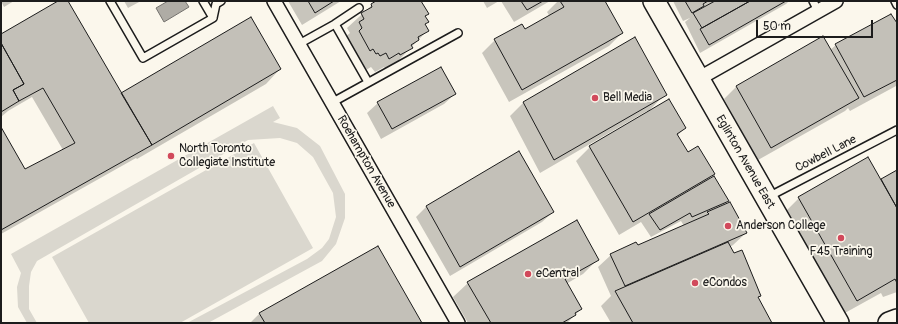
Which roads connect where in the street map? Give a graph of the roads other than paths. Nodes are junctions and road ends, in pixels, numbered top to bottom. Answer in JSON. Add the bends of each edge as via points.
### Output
{"nodes":[{"id":1,"x":110,"y":1,"type":"edge"},
{"id":2,"x":203,"y":1,"type":"edge"},
{"id":3,"x":221,"y":1,"type":"edge"},
{"id":4,"x":274,"y":1,"type":"edge"},
{"id":5,"x":654,"y":1,"type":"edge"},
{"id":6,"x":836,"y":1,"type":"edge"},
{"id":7,"x":895,"y":1,"type":"edge"},
{"id":8,"x":897,"y":5,"type":"edge"},
{"id":9,"x":815,"y":6,"type":"edge"},
{"id":10,"x":359,"y":8,"type":"dead end"},
{"id":11,"x":213,"y":18,"type":"junction"},
{"id":12,"x":335,"y":24,"type":"junction"},
{"id":13,"x":458,"y":33,"type":"dead end"},
{"id":14,"x":299,"y":44,"type":"junction"},
{"id":15,"x":698,"y":79,"type":"junction"},
{"id":16,"x":368,"y":82,"type":"junction"},
{"id":17,"x":333,"y":102,"type":"junction"},
{"id":18,"x":897,"y":130,"type":"edge"},
{"id":19,"x":766,"y":199,"type":"junction"},
{"id":20,"x":897,"y":320,"type":"edge"},
{"id":21,"x":458,"y":323,"type":"edge"},
{"id":22,"x":838,"y":323,"type":"edge"},
{"id":23,"x":889,"y":323,"type":"edge"}],
"edges":[{"from":1,"to":11,"type":"lane","via":[[143,58]]},
{"from":2,"to":11,"type":"lane"},
{"from":3,"to":11,"type":"lane","via":[[216,4]]},
{"from":4,"to":14,"type":"street","name":"Roehampton Avenue"},
{"from":5,"to":15,"type":"main road","name":"Eglinton Avenue East"},
{"from":6,"to":9,"type":"street"},
{"from":7,"to":8,"type":"lane"},
{"from":9,"to":15,"type":"street"},
{"from":10,"to":12,"type":"lane"},
{"from":12,"to":14,"type":"lane"},
{"from":12,"to":16,"type":"lane"},
{"from":13,"to":16,"type":"lane"},
{"from":14,"to":17,"type":"street","name":"Roehampton Avenue"},
{"from":15,"to":19,"type":"main road","name":"Eglinton Avenue East"},
{"from":16,"to":17,"type":"lane"},
{"from":17,"to":21,"type":"street","name":"Roehampton Avenue"},
{"from":18,"to":19,"type":"lane","name":"Cowbell Lane"},
{"from":19,"to":22,"type":"main road","name":"Eglinton Avenue East"},
{"from":20,"to":23,"type":"main road"}]}
